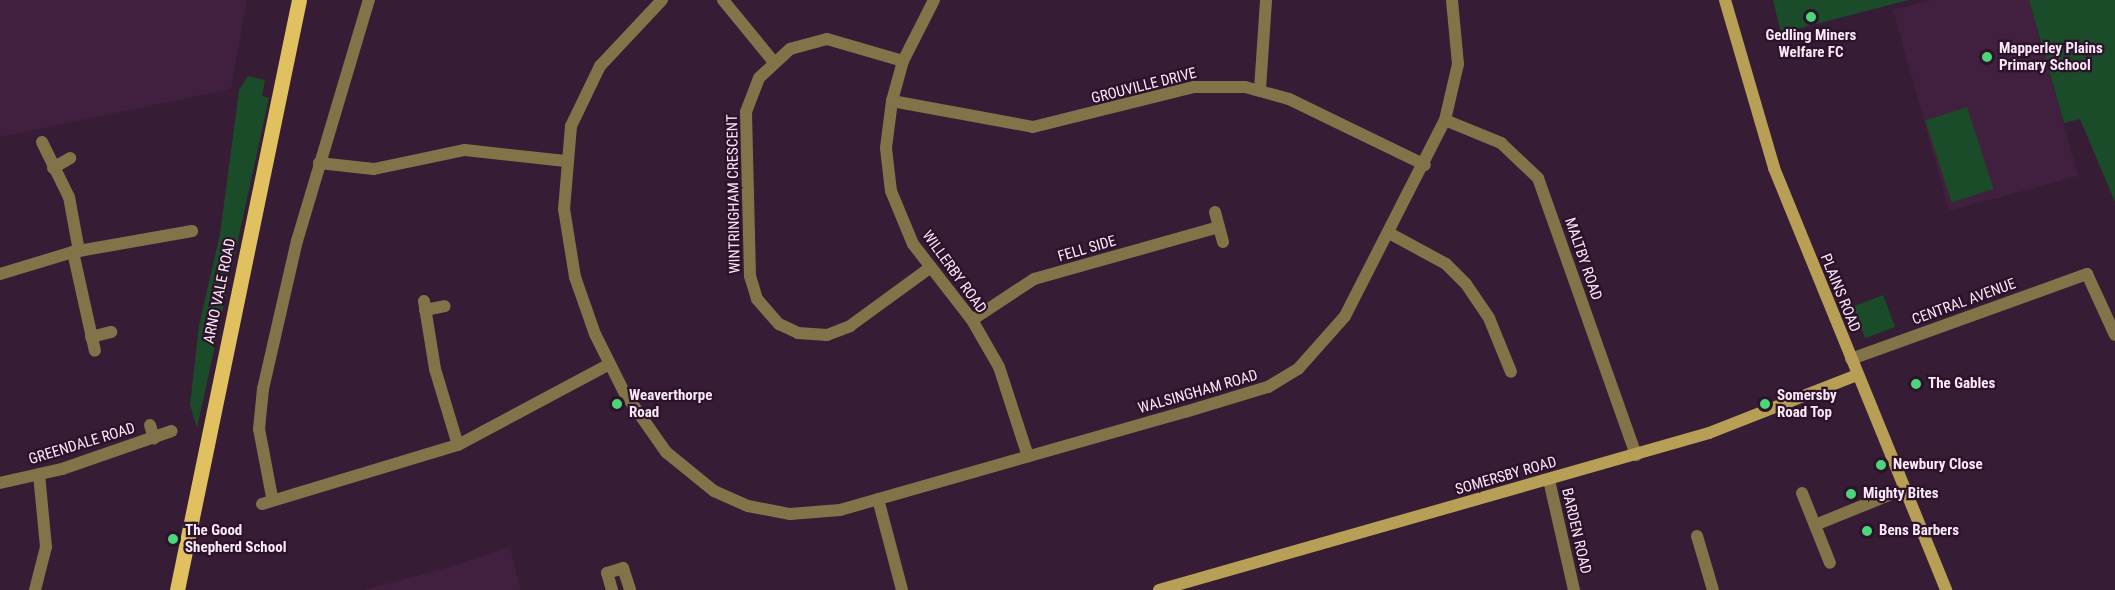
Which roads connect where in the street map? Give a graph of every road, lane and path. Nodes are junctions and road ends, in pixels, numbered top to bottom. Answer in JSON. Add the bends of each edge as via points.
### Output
{"nodes":[{"id":1,"x":299,"y":0,"type":"edge"},
{"id":2,"x":369,"y":0,"type":"edge"},
{"id":3,"x":662,"y":0,"type":"edge"},
{"id":4,"x":723,"y":0,"type":"edge"},
{"id":5,"x":934,"y":0,"type":"edge"},
{"id":6,"x":1266,"y":0,"type":"edge"},
{"id":7,"x":1452,"y":0,"type":"edge"},
{"id":8,"x":1725,"y":0,"type":"edge"},
{"id":9,"x":773,"y":61,"type":"junction"},
{"id":10,"x":903,"y":61,"type":"junction"},
{"id":11,"x":1260,"y":89,"type":"junction"},
{"id":12,"x":892,"y":101,"type":"junction"},
{"id":13,"x":1445,"y":120,"type":"junction"},
{"id":14,"x":42,"y":142,"type":"dead end"},
{"id":15,"x":70,"y":158,"type":"dead end"},
{"id":16,"x":565,"y":161,"type":"junction"},
{"id":17,"x":319,"y":163,"type":"junction"},
{"id":18,"x":1425,"y":165,"type":"junction"},
{"id":19,"x":53,"y":168,"type":"junction"},
{"id":20,"x":1215,"y":213,"type":"dead end"},
{"id":21,"x":1219,"y":227,"type":"junction"},
{"id":22,"x":192,"y":231,"type":"dead end"},
{"id":23,"x":1389,"y":233,"type":"junction"},
{"id":24,"x":1223,"y":242,"type":"dead end"},
{"id":25,"x":76,"y":252,"type":"junction"},
{"id":26,"x":931,"y":267,"type":"junction"},
{"id":27,"x":0,"y":274,"type":"edge"},
{"id":28,"x":445,"y":306,"type":"dead end"},
{"id":29,"x":972,"y":320,"type":"junction"},
{"id":30,"x":111,"y":332,"type":"dead end"},
{"id":31,"x":2115,"y":335,"type":"edge"},
{"id":32,"x":91,"y":336,"type":"junction"},
{"id":33,"x":94,"y":351,"type":"dead end"},
{"id":34,"x":1851,"y":359,"type":"junction"},
{"id":35,"x":610,"y":364,"type":"junction"},
{"id":36,"x":1511,"y":372,"type":"dead end"},
{"id":37,"x":1857,"y":375,"type":"junction"},
{"id":38,"x":150,"y":425,"type":"dead end"},
{"id":39,"x":172,"y":432,"type":"dead end"},
{"id":40,"x":154,"y":438,"type":"junction"},
{"id":41,"x":458,"y":445,"type":"junction"},
{"id":42,"x":1636,"y":455,"type":"junction"},
{"id":43,"x":1029,"y":456,"type":"junction"},
{"id":44,"x":39,"y":474,"type":"junction"},
{"id":45,"x":1549,"y":480,"type":"junction"},
{"id":46,"x":0,"y":483,"type":"edge"},
{"id":47,"x":1904,"y":489,"type":"junction"},
{"id":48,"x":1802,"y":493,"type":"dead end"},
{"id":49,"x":878,"y":499,"type":"junction"},
{"id":50,"x":1815,"y":525,"type":"junction"},
{"id":51,"x":1697,"y":536,"type":"dead end"},
{"id":52,"x":1830,"y":563,"type":"dead end"},
{"id":53,"x":35,"y":590,"type":"edge"},
{"id":54,"x":177,"y":590,"type":"edge"},
{"id":55,"x":612,"y":590,"type":"edge"},
{"id":56,"x":630,"y":590,"type":"edge"},
{"id":57,"x":902,"y":590,"type":"edge"},
{"id":58,"x":1159,"y":590,"type":"edge"},
{"id":59,"x":1574,"y":590,"type":"edge"},
{"id":60,"x":1713,"y":590,"type":"edge"},
{"id":61,"x":1946,"y":590,"type":"edge"}],
"edges":[{"from":1,"to":54,"type":"main road","name":"ARNO VALE ROAD"},
{"from":2,"to":17,"type":"street"},
{"from":3,"to":16,"type":"street","name":"WALSINGHAM ROAD","via":[[593,77],[575,113]]},
{"from":4,"to":9,"type":"street"},
{"from":5,"to":10,"type":"street","name":"WILLERBY ROAD"},
{"from":6,"to":11,"type":"street"},
{"from":7,"to":13,"type":"street","name":"WALSINGHAM ROAD","via":[[1458,64]]},
{"from":8,"to":34,"type":"street","name":"PLAINS ROAD","via":[[1768,150]]},
{"from":9,"to":10,"type":"street","name":"WINTRINGHAM CRESCENT","via":[[800,45],[827,39]]},
{"from":9,"to":26,"type":"street","name":"WINTRINGHAM CRESCENT","via":[[753,89],[746,112],[749,263],[763,309],[789,330],[835,333]]},
{"from":10,"to":12,"type":"street","name":"WILLERBY ROAD"},
{"from":11,"to":12,"type":"street","name":"GROUVILLE DRIVE","via":[[1194,87],[1033,127]]},
{"from":11,"to":18,"type":"street","name":"GROUVILLE DRIVE"},
{"from":12,"to":26,"type":"street","name":"WILLERBY ROAD","via":[[886,148],[891,191],[908,234]]},
{"from":13,"to":18,"type":"street","name":"WALSINGHAM ROAD"},
{"from":13,"to":42,"type":"street","name":"MALTBY ROAD","via":[[1502,143],[1538,178]]},
{"from":14,"to":19,"type":"street"},
{"from":15,"to":19,"type":"street"},
{"from":16,"to":17,"type":"street","via":[[465,150],[374,169]]},
{"from":16,"to":35,"type":"street","name":"WALSINGHAM ROAD","via":[[564,209],[572,262],[587,315]]},
{"from":17,"to":41,"type":"street","via":[[260,404],[267,500]]},
{"from":18,"to":23,"type":"street","name":"WALSINGHAM ROAD"},
{"from":19,"to":25,"type":"street","via":[[72,206]]},
{"from":20,"to":21,"type":"street"},
{"from":21,"to":24,"type":"street"},
{"from":21,"to":29,"type":"street","name":"FELL SIDE","via":[[1034,279]]},
{"from":22,"to":25,"type":"street"},
{"from":23,"to":36,"type":"street","via":[[1446,264],[1466,284],[1489,318]]},
{"from":23,"to":43,"type":"street","name":"WALSINGHAM ROAD","via":[[1334,332],[1283,379]]},
{"from":25,"to":27,"type":"street"},
{"from":25,"to":32,"type":"street"},
{"from":26,"to":29,"type":"street","name":"WILLERBY ROAD"},
{"from":28,"to":41,"type":"street","via":[[425,306],[435,369]]},
{"from":29,"to":43,"type":"street","name":"WILLERBY ROAD","via":[[1015,404]]},
{"from":30,"to":32,"type":"street"},
{"from":31,"to":34,"type":"street","name":"CENTRAL AVENUE","via":[[2087,274]]},
{"from":32,"to":33,"type":"street"},
{"from":34,"to":37,"type":"street","name":"PLAINS ROAD"},
{"from":35,"to":41,"type":"street"},
{"from":35,"to":49,"type":"street","name":"WALSINGHAM ROAD","via":[[651,434],[679,466],[714,491],[761,510],[790,514]]},
{"from":37,"to":42,"type":"street","name":"SOMERSBY ROAD","via":[[1709,433]]},
{"from":37,"to":47,"type":"street","name":"PLAINS ROAD"},
{"from":38,"to":40,"type":"street"},
{"from":39,"to":40,"type":"street","name":"GREENDALE ROAD"},
{"from":40,"to":44,"type":"street","name":"GREENDALE ROAD"},
{"from":42,"to":45,"type":"street","name":"SOMERSBY ROAD"},
{"from":43,"to":49,"type":"street","name":"WALSINGHAM ROAD"},
{"from":44,"to":46,"type":"street","name":"GREENDALE ROAD"},
{"from":44,"to":53,"type":"street","via":[[46,547]]},
{"from":45,"to":58,"type":"street","name":"SOMERSBY ROAD"},
{"from":45,"to":59,"type":"street","name":"BARDEN ROAD"},
{"from":47,"to":50,"type":"street"},
{"from":47,"to":61,"type":"street","name":"PLAINS ROAD"},
{"from":48,"to":50,"type":"street"},
{"from":49,"to":57,"type":"street"},
{"from":50,"to":52,"type":"street"},
{"from":51,"to":60,"type":"street"},
{"from":55,"to":56,"type":"street","via":[[608,573],[623,568]]}]}
